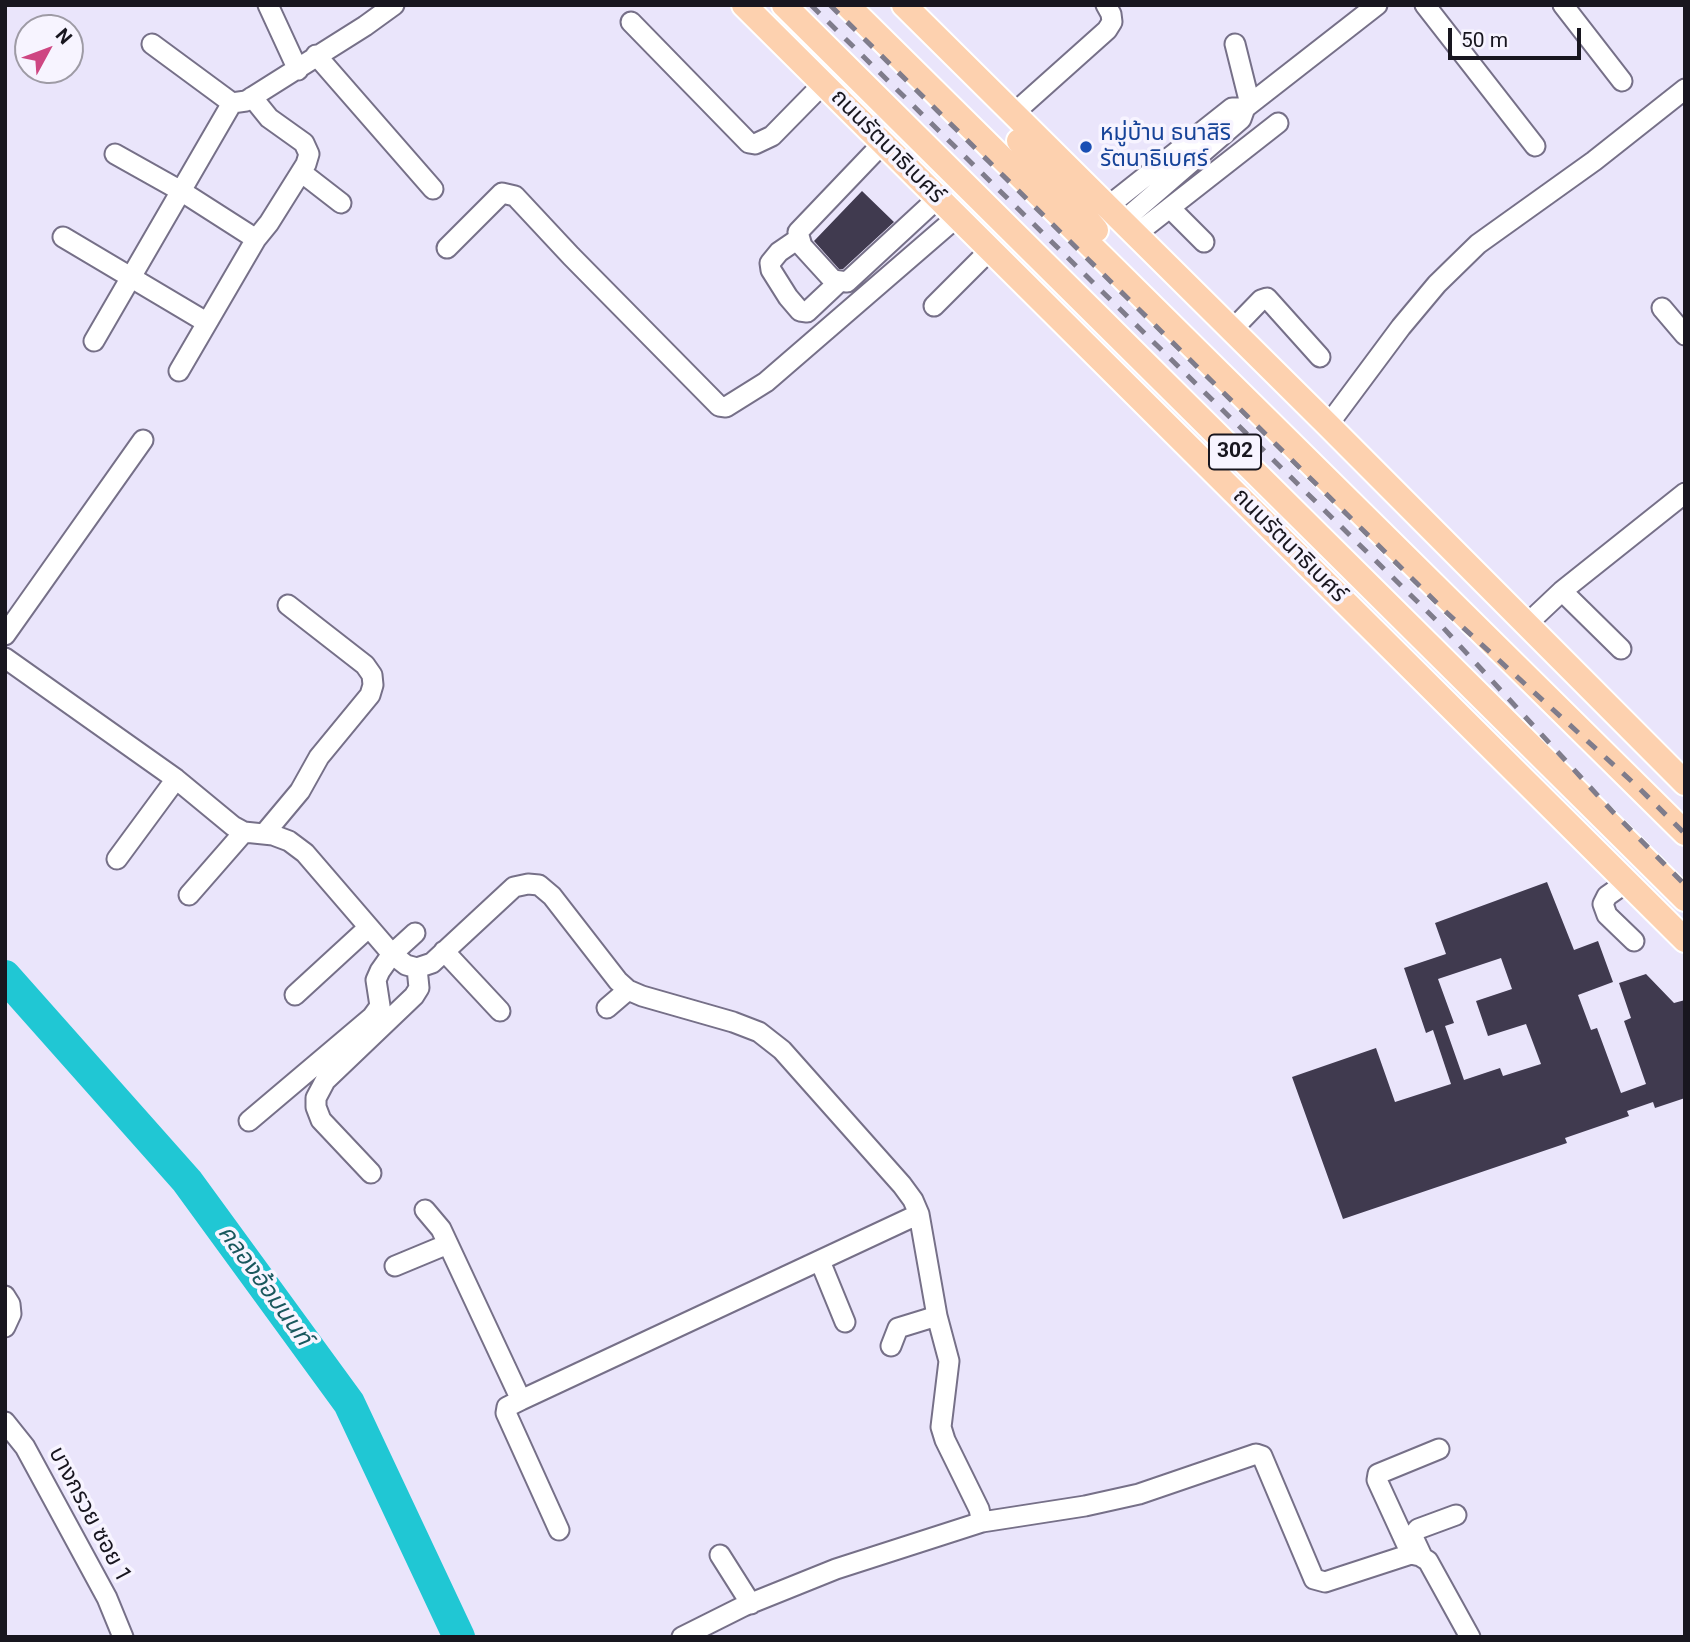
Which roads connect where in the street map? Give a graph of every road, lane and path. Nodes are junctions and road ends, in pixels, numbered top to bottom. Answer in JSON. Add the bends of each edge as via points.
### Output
{"nodes":[{"id":1,"x":268,"y":5,"type":"edge"},
{"id":2,"x":394,"y":5,"type":"edge"},
{"id":3,"x":744,"y":5,"type":"edge"},
{"id":4,"x":785,"y":5,"type":"edge"},
{"id":5,"x":847,"y":5,"type":"edge"},
{"id":6,"x":903,"y":5,"type":"edge"},
{"id":7,"x":1106,"y":5,"type":"edge"},
{"id":8,"x":1377,"y":5,"type":"edge"},
{"id":9,"x":1425,"y":5,"type":"edge"},
{"id":10,"x":1563,"y":5,"type":"edge"},
{"id":11,"x":631,"y":22,"type":"dead end"},
{"id":12,"x":152,"y":44,"type":"dead end"},
{"id":13,"x":1235,"y":44,"type":"dead end"},
{"id":14,"x":792,"y":52,"type":"junction"},
{"id":15,"x":316,"y":55,"type":"junction"},
{"id":16,"x":298,"y":70,"type":"junction"},
{"id":17,"x":1622,"y":81,"type":"dead end"},
{"id":18,"x":823,"y":84,"type":"junction"},
{"id":19,"x":1685,"y":89,"type":"edge"},
{"id":20,"x":252,"y":97,"type":"junction"},
{"id":21,"x":232,"y":103,"type":"junction"},
{"id":22,"x":1248,"y":106,"type":"junction"},
{"id":23,"x":1013,"y":114,"type":"junction"},
{"id":24,"x":1278,"y":123,"type":"dead end"},
{"id":25,"x":883,"y":143,"type":"junction"},
{"id":26,"x":1535,"y":146,"type":"dead end"},
{"id":27,"x":115,"y":154,"type":"dead end"},
{"id":28,"x":301,"y":172,"type":"junction"},
{"id":29,"x":433,"y":189,"type":"dead end"},
{"id":30,"x":180,"y":191,"type":"junction"},
{"id":31,"x":939,"y":198,"type":"junction"},
{"id":32,"x":341,"y":203,"type":"dead end"},
{"id":33,"x":1170,"y":208,"type":"junction"},
{"id":34,"x":957,"y":217,"type":"junction"},
{"id":35,"x":1121,"y":222,"type":"junction"},
{"id":36,"x":63,"y":237,"type":"dead end"},
{"id":37,"x":256,"y":239,"type":"junction"},
{"id":38,"x":798,"y":239,"type":"junction"},
{"id":39,"x":1205,"y":242,"type":"dead end"},
{"id":40,"x":447,"y":248,"type":"dead end"},
{"id":41,"x":990,"y":250,"type":"junction"},
{"id":42,"x":130,"y":278,"type":"junction"},
{"id":43,"x":840,"y":281,"type":"junction"},
{"id":44,"x":934,"y":306,"type":"dead end"},
{"id":45,"x":1662,"y":308,"type":"dead end"},
{"id":46,"x":206,"y":322,"type":"junction"},
{"id":47,"x":1231,"y":331,"type":"junction"},
{"id":48,"x":1685,"y":335,"type":"edge"},
{"id":49,"x":94,"y":341,"type":"dead end"},
{"id":50,"x":1320,"y":357,"type":"dead end"},
{"id":51,"x":1212,"y":363,"type":"junction"},
{"id":52,"x":179,"y":371,"type":"dead end"},
{"id":53,"x":1178,"y":395,"type":"junction"},
{"id":54,"x":1328,"y":425,"type":"junction"},
{"id":55,"x":143,"y":440,"type":"dead end"},
{"id":56,"x":1685,"y":493,"type":"edge"},
{"id":57,"x":1562,"y":591,"type":"junction"},
{"id":58,"x":288,"y":605,"type":"dead end"},
{"id":59,"x":1526,"y":625,"type":"junction"},
{"id":60,"x":5,"y":635,"type":"edge"},
{"id":61,"x":1621,"y":649,"type":"dead end"},
{"id":62,"x":5,"y":658,"type":"edge"},
{"id":63,"x":176,"y":779,"type":"junction"},
{"id":64,"x":1685,"y":783,"type":"edge"},
{"id":65,"x":244,"y":832,"type":"junction"},
{"id":66,"x":1685,"y":833,"type":"edge"},
{"id":67,"x":264,"y":834,"type":"junction"},
{"id":68,"x":117,"y":859,"type":"dead end"},
{"id":69,"x":1627,"y":882,"type":"junction"},
{"id":70,"x":189,"y":895,"type":"dead end"},
{"id":71,"x":1685,"y":899,"type":"edge"},
{"id":72,"x":368,"y":928,"type":"junction"},
{"id":73,"x":415,"y":933,"type":"dead end"},
{"id":74,"x":1685,"y":940,"type":"edge"},
{"id":75,"x":1634,"y":941,"type":"dead end"},
{"id":76,"x":444,"y":951,"type":"junction"},
{"id":77,"x":392,"y":954,"type":"junction"},
{"id":78,"x":417,"y":968,"type":"junction"},
{"id":79,"x":628,"y":990,"type":"junction"},
{"id":80,"x":295,"y":995,"type":"dead end"},
{"id":81,"x":607,"y":1009,"type":"dead end"},
{"id":82,"x":500,"y":1012,"type":"dead end"},
{"id":83,"x":249,"y":1121,"type":"dead end"},
{"id":84,"x":371,"y":1173,"type":"dead end"},
{"id":85,"x":425,"y":1210,"type":"dead end"},
{"id":86,"x":919,"y":1214,"type":"junction"},
{"id":87,"x":448,"y":1244,"type":"junction"},
{"id":88,"x":820,"y":1261,"type":"junction"},
{"id":89,"x":395,"y":1266,"type":"dead end"},
{"id":90,"x":5,"y":1296,"type":"edge"},
{"id":91,"x":937,"y":1316,"type":"junction"},
{"id":92,"x":845,"y":1322,"type":"dead end"},
{"id":93,"x":5,"y":1327,"type":"edge"},
{"id":94,"x":891,"y":1346,"type":"dead end"},
{"id":95,"x":521,"y":1400,"type":"junction"},
{"id":96,"x":5,"y":1422,"type":"edge"},
{"id":97,"x":1439,"y":1449,"type":"dead end"},
{"id":98,"x":1456,"y":1515,"type":"dead end"},
{"id":99,"x":982,"y":1522,"type":"junction"},
{"id":100,"x":559,"y":1530,"type":"dead end"},
{"id":101,"x":720,"y":1555,"type":"dead end"},
{"id":102,"x":1417,"y":1556,"type":"junction"},
{"id":103,"x":748,"y":1605,"type":"junction"},
{"id":104,"x":124,"y":1637,"type":"edge"},
{"id":105,"x":682,"y":1637,"type":"edge"},
{"id":106,"x":704,"y":1637,"type":"edge"},
{"id":107,"x":1470,"y":1637,"type":"edge"}],
"edges":[{"from":1,"to":16,"type":"street"},
{"from":2,"to":15,"type":"street"},
{"from":3,"to":14,"type":"main road","name":"ถนนรัตนาธิเบศร์","number":"302"},
{"from":4,"to":53,"type":"main road","name":"ถนนรัตนาธิเบศร์","number":"302"},
{"from":5,"to":51,"type":"main road","number":"302"},
{"from":6,"to":23,"type":"main road"},
{"from":6,"to":51,"type":"main road"},
{"from":7,"to":23,"type":"street","via":[[1112,22],[1107,30]]},
{"from":8,"to":22,"type":"street"},
{"from":9,"to":26,"type":"street"},
{"from":10,"to":17,"type":"street"},
{"from":11,"to":18,"type":"street","via":[[749,144],[772,136]]},
{"from":12,"to":21,"type":"street"},
{"from":13,"to":22,"type":"street"},
{"from":14,"to":18,"type":"main road","name":"ถนนรัตนาธิเบศร์","number":"302"},
{"from":14,"to":53,"type":"main road"},
{"from":15,"to":16,"type":"street"},
{"from":15,"to":29,"type":"street"},
{"from":16,"to":20,"type":"street"},
{"from":18,"to":25,"type":"main road","name":"ถนนรัตนาธิเบศร์","number":"302"},
{"from":19,"to":54,"type":"street","via":[[1478,244],[1401,327]]},
{"from":20,"to":21,"type":"street"},
{"from":20,"to":28,"type":"street","via":[[269,118],[304,143],[309,154]]},
{"from":21,"to":30,"type":"street"},
{"from":22,"to":35,"type":"street","via":[[1232,108]]},
{"from":23,"to":35,"type":"main road"},
{"from":24,"to":33,"type":"street"},
{"from":25,"to":31,"type":"main road","name":"ถนนรัตนาธิเบศร์","number":"302"},
{"from":25,"to":38,"type":"street","via":[[798,232]]},
{"from":27,"to":30,"type":"street"},
{"from":28,"to":32,"type":"street"},
{"from":28,"to":37,"type":"street"},
{"from":30,"to":37,"type":"street"},
{"from":30,"to":42,"type":"street"},
{"from":31,"to":34,"type":"main road","name":"ถนนรัตนาธิเบศร์","number":"302"},
{"from":31,"to":43,"type":"street","via":[[847,282]]},
{"from":33,"to":35,"type":"street"},
{"from":33,"to":39,"type":"street"},
{"from":34,"to":40,"type":"street","via":[[766,382],[726,407],[719,406],[515,196],[502,193]]},
{"from":34,"to":41,"type":"main road","name":"ถนนรัตนาธิเบศร์","number":"302"},
{"from":35,"to":47,"type":"main road"},
{"from":36,"to":42,"type":"street"},
{"from":37,"to":46,"type":"street"},
{"from":38,"to":43,"type":"street","via":[[833,280]]},
{"from":38,"to":43,"type":"street","via":[[770,263],[800,311],[807,312]]},
{"from":41,"to":44,"type":"street"},
{"from":41,"to":69,"type":"main road","name":"ถนนรัตนาธิเบศร์","number":"302"},
{"from":42,"to":46,"type":"street"},
{"from":42,"to":49,"type":"street"},
{"from":45,"to":48,"type":"street"},
{"from":46,"to":52,"type":"street"},
{"from":47,"to":50,"type":"street","via":[[1267,298]]},
{"from":47,"to":54,"type":"main road"},
{"from":51,"to":66,"type":"main road","number":"302"},
{"from":53,"to":71,"type":"main road","name":"ถนนรัตนาธิเบศร์","number":"302"},
{"from":54,"to":59,"type":"main road"},
{"from":55,"to":60,"type":"street"},
{"from":56,"to":57,"type":"street"},
{"from":57,"to":59,"type":"street"},
{"from":57,"to":61,"type":"street"},
{"from":58,"to":67,"type":"street","via":[[365,665],[373,685]]},
{"from":59,"to":64,"type":"main road"},
{"from":62,"to":63,"type":"street"},
{"from":63,"to":65,"type":"street"},
{"from":63,"to":68,"type":"street"},
{"from":65,"to":67,"type":"street"},
{"from":65,"to":70,"type":"street"},
{"from":67,"to":72,"type":"street","via":[[289,841],[304,853]]},
{"from":69,"to":74,"type":"main road","name":"ถนนรัตนาธิเบศร์","number":"302"},
{"from":69,"to":75,"type":"street","via":[[1603,904],[1607,915]]},
{"from":72,"to":77,"type":"street"},
{"from":72,"to":80,"type":"street"},
{"from":73,"to":77,"type":"street"},
{"from":76,"to":78,"type":"street","via":[[432,963]]},
{"from":76,"to":79,"type":"street","via":[[514,887],[539,885]]},
{"from":76,"to":82,"type":"street"},
{"from":77,"to":78,"type":"street"},
{"from":77,"to":83,"type":"street","via":[[376,980],[380,1006],[372,1017]]},
{"from":78,"to":84,"type":"street","via":[[419,988],[414,996],[325,1081],[316,1098],[321,1120]]},
{"from":79,"to":81,"type":"street"},
{"from":79,"to":86,"type":"street","via":[[759,1032],[782,1050],[902,1185]]},
{"from":85,"to":87,"type":"street"},
{"from":86,"to":88,"type":"street"},
{"from":86,"to":91,"type":"street"},
{"from":87,"to":89,"type":"street"},
{"from":87,"to":95,"type":"street"},
{"from":88,"to":92,"type":"street"},
{"from":88,"to":95,"type":"street"},
{"from":90,"to":93,"type":"street","via":[[12,1314]]},
{"from":91,"to":94,"type":"street","via":[[898,1328]]},
{"from":91,"to":99,"type":"street","via":[[949,1361],[941,1427]]},
{"from":95,"to":100,"type":"street","via":[[507,1407],[506,1413]]},
{"from":96,"to":104,"type":"street","name":"บางกรวย ซอย 1","via":[[24,1447]]},
{"from":97,"to":102,"type":"street","via":[[1378,1474]]},
{"from":98,"to":102,"type":"street","via":[[1418,1529],[1414,1534]]},
{"from":99,"to":102,"type":"street","via":[[1139,1494],[1256,1454],[1262,1456],[1314,1578],[1325,1582]]},
{"from":99,"to":103,"type":"street","via":[[835,1569]]},
{"from":101,"to":103,"type":"street"},
{"from":102,"to":107,"type":"street","via":[[1428,1562]]},
{"from":103,"to":105,"type":"street"},
{"from":103,"to":106,"type":"street"}]}
